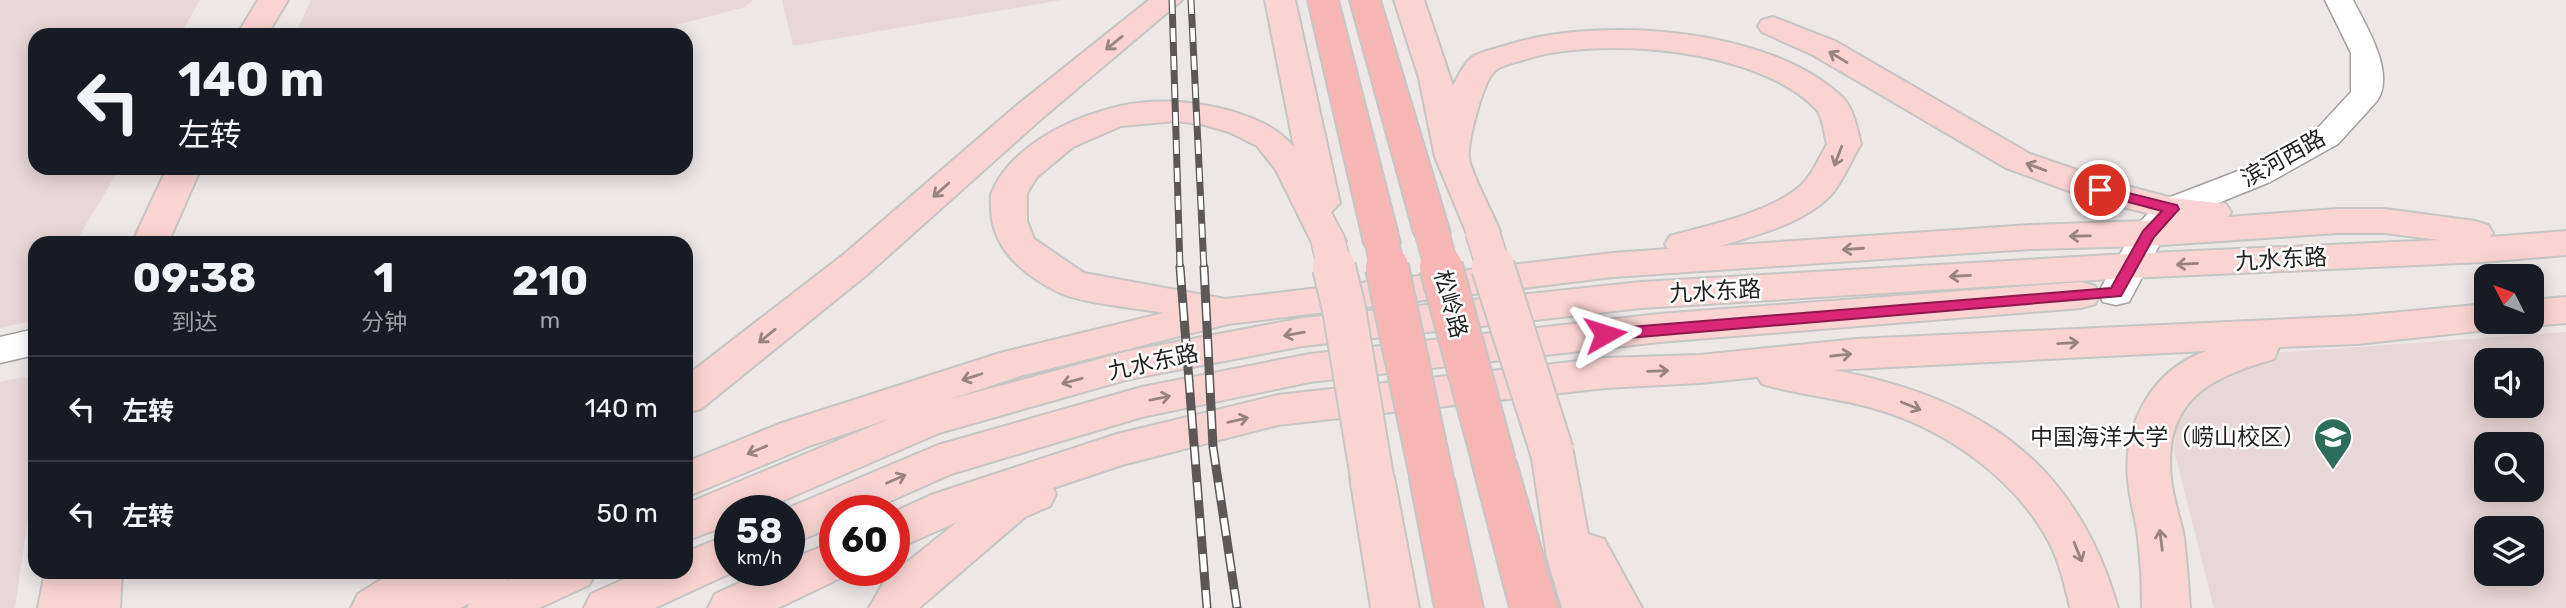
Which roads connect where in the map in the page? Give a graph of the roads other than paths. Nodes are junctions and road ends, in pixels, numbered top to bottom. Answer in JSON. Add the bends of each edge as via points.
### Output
{"nodes":[{"id":1,"x":260,"y":0,"type":"edge"},
{"id":2,"x":274,"y":0,"type":"edge"},
{"id":3,"x":1167,"y":0,"type":"edge"},
{"id":4,"x":1280,"y":0,"type":"edge"},
{"id":5,"x":1323,"y":0,"type":"edge"},
{"id":6,"x":1365,"y":0,"type":"edge"},
{"id":7,"x":1409,"y":0,"type":"edge"},
{"id":8,"x":2339,"y":0,"type":"edge"},
{"id":9,"x":1747,"y":17,"type":"dead end"},
{"id":10,"x":243,"y":28,"type":"edge"},
{"id":11,"x":256,"y":28,"type":"edge"},
{"id":12,"x":1452,"y":157,"type":"junction"},
{"id":13,"x":162,"y":175,"type":"edge"},
{"id":14,"x":181,"y":175,"type":"edge"},
{"id":15,"x":2160,"y":221,"type":"junction"},
{"id":16,"x":135,"y":236,"type":"edge"},
{"id":17,"x":153,"y":236,"type":"edge"},
{"id":18,"x":1328,"y":241,"type":"junction"},
{"id":19,"x":2560,"y":252,"type":"edge"},
{"id":20,"x":1613,"y":264,"type":"junction"},
{"id":21,"x":2122,"y":280,"type":"junction"},
{"id":22,"x":2566,"y":310,"type":"edge"},
{"id":23,"x":1228,"y":311,"type":"junction"},
{"id":24,"x":2544,"y":312,"type":"edge"},
{"id":25,"x":2474,"y":318,"type":"edge"},
{"id":26,"x":2357,"y":330,"type":"junction"},
{"id":27,"x":28,"y":344,"type":"edge"},
{"id":28,"x":0,"y":350,"type":"edge"},
{"id":29,"x":1700,"y":369,"type":"junction"},
{"id":30,"x":693,"y":392,"type":"edge"},
{"id":31,"x":1159,"y":439,"type":"junction"},
{"id":32,"x":693,"y":478,"type":"edge"},
{"id":33,"x":1562,"y":496,"type":"junction"},
{"id":34,"x":693,"y":520,"type":"edge"},
{"id":35,"x":805,"y":520,"type":"edge"},
{"id":36,"x":910,"y":524,"type":"edge"},
{"id":37,"x":714,"y":560,"type":"edge"},
{"id":38,"x":819,"y":567,"type":"edge"},
{"id":39,"x":693,"y":570,"type":"edge"},
{"id":40,"x":67,"y":579,"type":"edge"},
{"id":41,"x":98,"y":579,"type":"edge"},
{"id":42,"x":419,"y":579,"type":"edge"},
{"id":43,"x":474,"y":579,"type":"edge"},
{"id":44,"x":557,"y":579,"type":"edge"},
{"id":45,"x":672,"y":579,"type":"edge"},
{"id":46,"x":62,"y":608,"type":"edge"},
{"id":47,"x":96,"y":608,"type":"edge"},
{"id":48,"x":375,"y":608,"type":"edge"},
{"id":49,"x":415,"y":608,"type":"edge"},
{"id":50,"x":491,"y":608,"type":"edge"},
{"id":51,"x":608,"y":608,"type":"edge"},
{"id":52,"x":732,"y":608,"type":"edge"},
{"id":53,"x":893,"y":608,"type":"edge"},
{"id":54,"x":1395,"y":608,"type":"edge"},
{"id":55,"x":1459,"y":608,"type":"edge"},
{"id":56,"x":1534,"y":608,"type":"edge"},
{"id":57,"x":1586,"y":608,"type":"edge"},
{"id":58,"x":1618,"y":608,"type":"edge"},
{"id":59,"x":2094,"y":608,"type":"edge"},
{"id":60,"x":2166,"y":608,"type":"edge"}],
"edges":[{"from":1,"to":10,"type":"main road"},
{"from":2,"to":11,"type":"main road"},
{"from":3,"to":30,"type":"main road","one_way":true,"via":[[1028,113],[856,264]]},
{"from":4,"to":18,"type":"main road"},
{"from":5,"to":55,"type":"highway","bridge":true,"via":[[1382,243]]},
{"from":6,"to":56,"type":"highway","name":"松岭路","bridge":true},
{"from":7,"to":12,"type":"main road","via":[[1435,78]]},
{"from":8,"to":15,"type":"street","name":"滨河西路","via":[[2366,53],[2365,94],[2327,137]]},
{"from":15,"to":9,"type":"main road","one_way":true,"via":[[2100,190],[2018,161],[1824,48]]},
{"from":12,"to":20,"type":"main road","one_way":true,"via":[[1466,91],[1483,64],[1534,29],[1581,16],[1643,14],[1713,26],[1802,66],[1838,106],[1845,131],[1842,152],[1819,188],[1798,203],[1743,227]]},
{"from":12,"to":33,"type":"main road","bridge":true,"via":[[1482,231]]},
{"from":13,"to":16,"type":"main road"},
{"from":14,"to":17,"type":"main road"},
{"from":15,"to":19,"type":"main road","via":[[2385,220]]},
{"from":15,"to":20,"type":"main road","one_way":true,"via":[[2030,237]]},
{"from":15,"to":21,"type":"street"},
{"from":18,"to":23,"type":"main road","via":[[1292,168],[1269,139],[1204,114],[1175,111],[1115,117],[1061,140],[1024,170],[1009,193],[1009,221],[1018,245],[1074,284]]},
{"from":18,"to":54,"type":"main road","bridge":true,"via":[[1344,309]]},
{"from":19,"to":21,"type":"main road","name":"九水东路"},
{"from":20,"to":23,"type":"main road"},
{"from":21,"to":34,"type":"main road","name":"九水东路","one_way":true,"via":[[1642,295],[1304,332],[1129,365],[926,421]]},
{"from":35,"to":21,"type":"main road","name":"九水东路","one_way":true,"via":[[937,461],[1142,402],[1310,369]]},
{"from":22,"to":24,"type":"main road"},
{"from":23,"to":32,"type":"main road","one_way":true,"via":[[1014,363],[794,435]]},
{"from":25,"to":26,"type":"main road"},
{"from":29,"to":26,"type":"main road","one_way":true,"via":[[1857,353]]},
{"from":60,"to":26,"type":"main road","one_way":true,"via":[[2161,538],[2148,470],[2152,431],[2165,401],[2189,375],[2226,355]]},
{"from":27,"to":28,"type":"street"},
{"from":31,"to":29,"type":"main road","one_way":true,"via":[[1278,410],[1605,373]]},
{"from":29,"to":59,"type":"main road","one_way":true,"via":[[1760,372],[1837,386],[1904,403],[1949,422],[2026,477],[2052,507],[2075,544]]},
{"from":31,"to":36,"type":"main road","via":[[947,507]]},
{"from":31,"to":53,"type":"main road","via":[[1009,505],[902,594]]},
{"from":33,"to":57,"type":"main road","via":[[1570,558]]},
{"from":33,"to":58,"type":"main road"},
{"from":37,"to":39,"type":"main road"},
{"from":38,"to":52,"type":"main road"},
{"from":40,"to":46,"type":"main road"},
{"from":41,"to":47,"type":"main road"},
{"from":42,"to":48,"type":"main road"},
{"from":43,"to":49,"type":"main road"},
{"from":44,"to":50,"type":"main road"},
{"from":45,"to":51,"type":"main road"}]}
